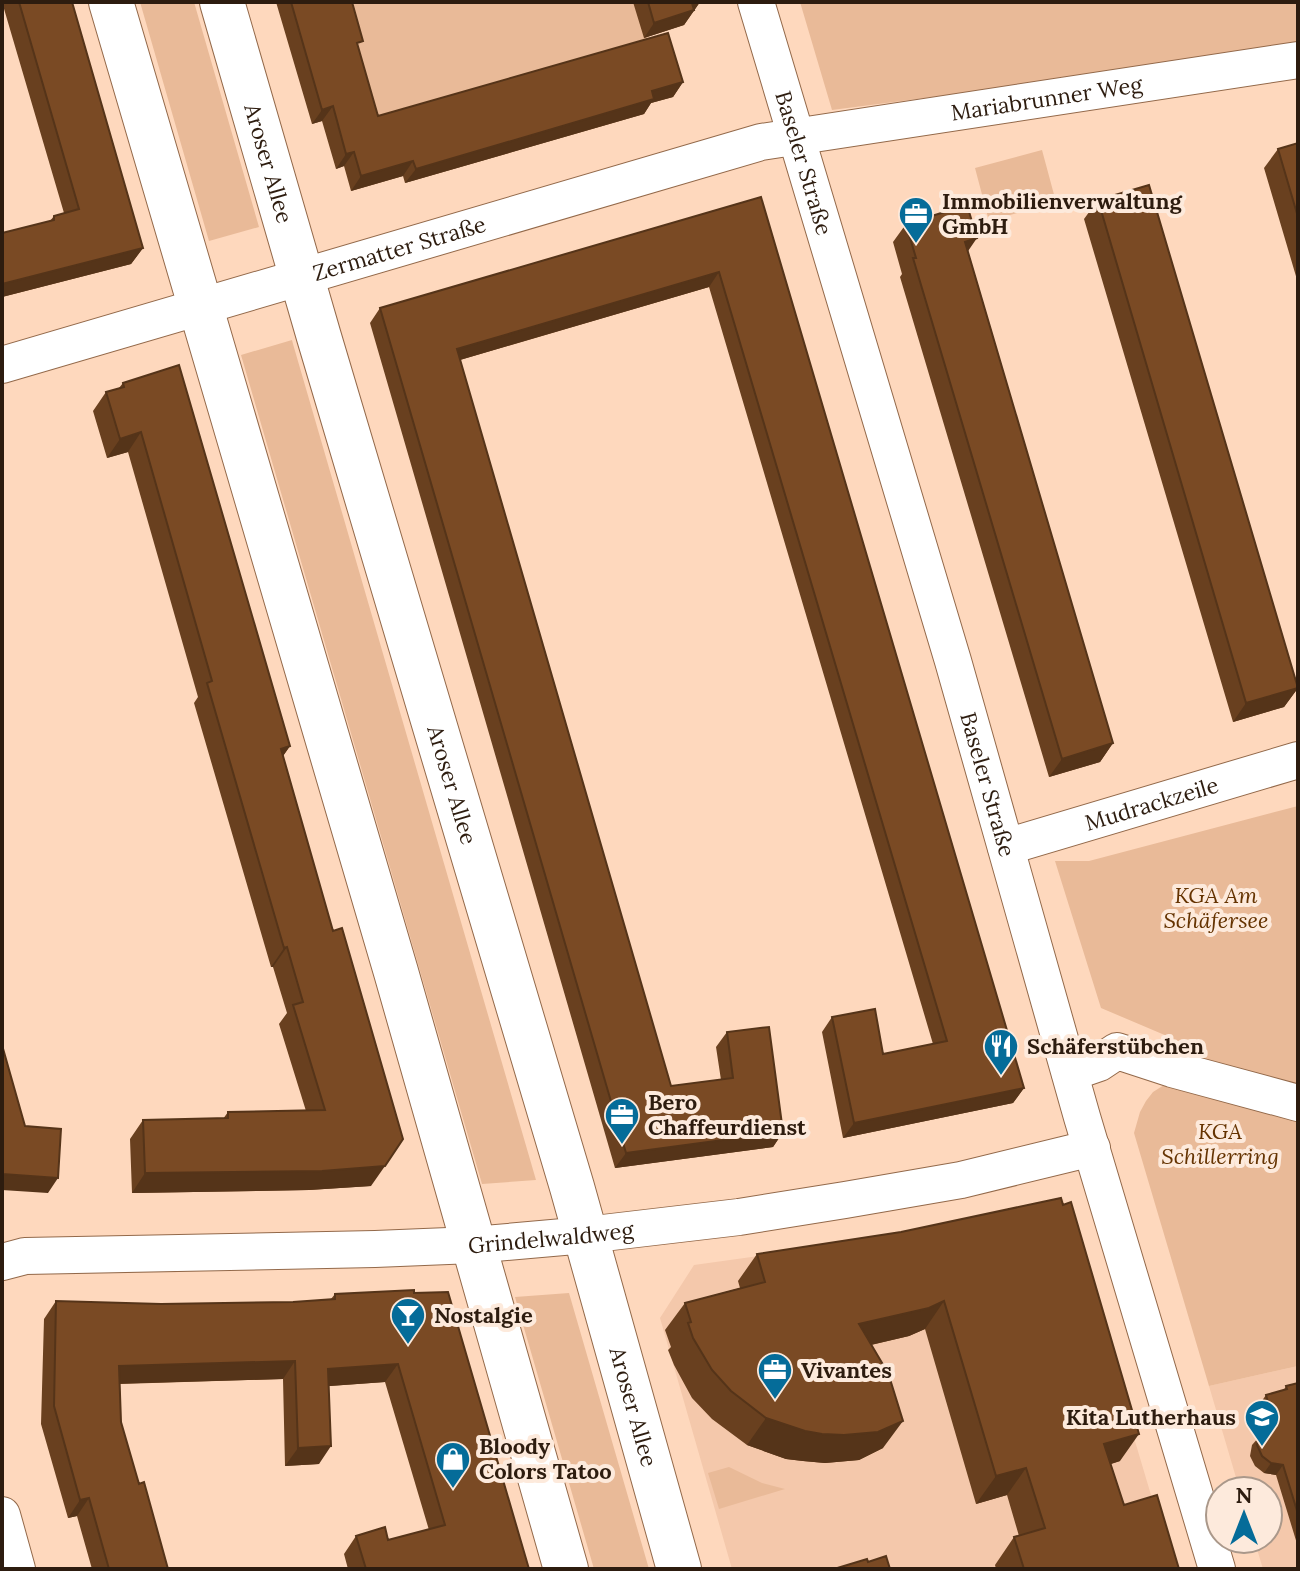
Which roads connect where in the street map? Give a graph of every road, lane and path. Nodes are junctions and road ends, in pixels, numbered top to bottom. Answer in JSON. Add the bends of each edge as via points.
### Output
{"nodes":[{"id":1,"x":111,"y":2,"type":"edge"},
{"id":2,"x":222,"y":2,"type":"edge"},
{"id":3,"x":756,"y":2,"type":"edge"},
{"id":4,"x":1298,"y":60,"type":"edge"},
{"id":5,"x":796,"y":137,"type":"junction"},
{"id":6,"x":301,"y":277,"type":"junction"},
{"id":7,"x":200,"y":307,"type":"junction"},
{"id":8,"x":2,"y":365,"type":"edge"},
{"id":9,"x":1298,"y":760,"type":"edge"},
{"id":10,"x":1006,"y":847,"type":"junction"},
{"id":11,"x":1070,"y":1073,"type":"junction"},
{"id":12,"x":1298,"y":1103,"type":"edge"},
{"id":13,"x":1092,"y":1148,"type":"junction"},
{"id":14,"x":586,"y":1235,"type":"junction"},
{"id":15,"x":473,"y":1245,"type":"junction"},
{"id":16,"x":2,"y":1262,"type":"edge"},
{"id":17,"x":2,"y":1515,"type":"edge"},
{"id":18,"x":17,"y":1569,"type":"edge"},
{"id":19,"x":566,"y":1569,"type":"edge"},
{"id":20,"x":679,"y":1569,"type":"edge"},
{"id":21,"x":1217,"y":1569,"type":"edge"}],
"edges":[{"from":1,"to":7,"type":"main road"},
{"from":2,"to":6,"type":"main road","name":"Aroser Allee"},
{"from":3,"to":5,"type":"street","name":"Baseler Straße"},
{"from":4,"to":5,"type":"street","name":"Mariabrunner Weg"},
{"from":5,"to":6,"type":"street","name":"Zermatter Straße","via":[[761,142]]},
{"from":5,"to":10,"type":"street","name":"Baseler Straße"},
{"from":6,"to":7,"type":"street","name":"Zermatter Straße"},
{"from":6,"to":14,"type":"main road","name":"Aroser Allee"},
{"from":7,"to":8,"type":"street","name":"Zermatter Straße"},
{"from":7,"to":15,"type":"main road"},
{"from":9,"to":10,"type":"street","name":"Mudrackzeile"},
{"from":10,"to":11,"type":"street","name":"Baseler Straße"},
{"from":11,"to":12,"type":"street","via":[[1117,1051]]},
{"from":11,"to":13,"type":"street","name":"Baseler Straße"},
{"from":13,"to":14,"type":"street","name":"Grindelwaldweg","via":[[961,1180],[845,1200]]},
{"from":13,"to":21,"type":"street","name":"Baseler Straße"},
{"from":14,"to":15,"type":"street","name":"Grindelwaldweg"},
{"from":14,"to":20,"type":"main road","name":"Aroser Allee"},
{"from":15,"to":16,"type":"street","name":"Grindelwaldweg","via":[[25,1256]]},
{"from":15,"to":19,"type":"main road"},
{"from":17,"to":18,"type":"street"}]}
